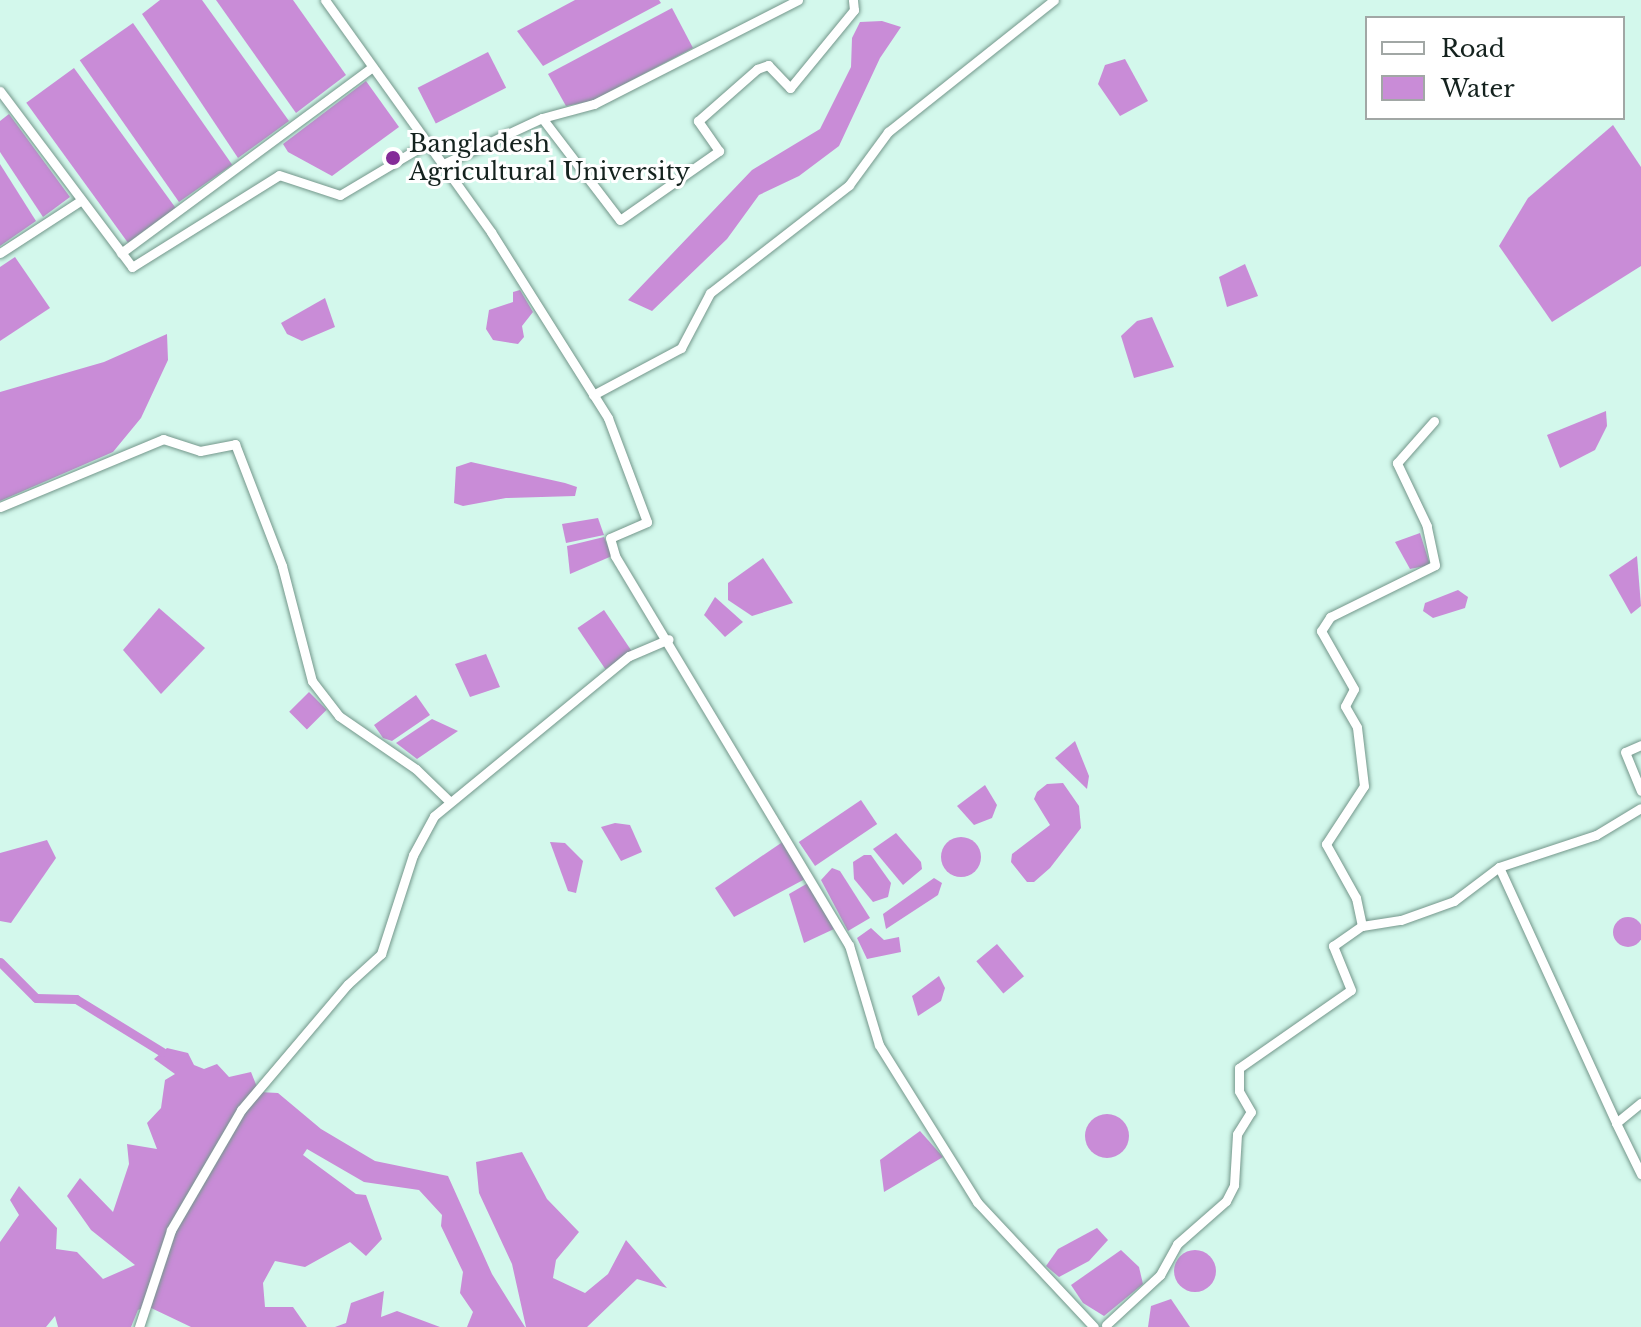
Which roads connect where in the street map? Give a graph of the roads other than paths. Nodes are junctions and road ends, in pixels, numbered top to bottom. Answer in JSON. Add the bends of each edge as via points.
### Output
{"nodes":[{"id":1,"x":325,"y":0,"type":"edge"},
{"id":2,"x":798,"y":0,"type":"edge"},
{"id":3,"x":853,"y":0,"type":"edge"},
{"id":4,"x":1054,"y":0,"type":"edge"},
{"id":5,"x":371,"y":68,"type":"junction"},
{"id":6,"x":0,"y":91,"type":"edge"},
{"id":7,"x":542,"y":118,"type":"junction"},
{"id":8,"x":426,"y":144,"type":"junction"},
{"id":9,"x":441,"y":165,"type":"junction"},
{"id":10,"x":80,"y":201,"type":"junction"},
{"id":11,"x":0,"y":253,"type":"edge"},
{"id":12,"x":121,"y":253,"type":"junction"},
{"id":13,"x":593,"y":395,"type":"junction"},
{"id":14,"x":1434,"y":421,"type":"dead end"},
{"id":15,"x":0,"y":507,"type":"edge"},
{"id":16,"x":669,"y":639,"type":"junction"},
{"id":17,"x":1641,"y":745,"type":"edge"},
{"id":18,"x":1641,"y":791,"type":"edge"},
{"id":19,"x":448,"y":800,"type":"junction"},
{"id":20,"x":1641,"y":808,"type":"edge"},
{"id":21,"x":1499,"y":867,"type":"junction"},
{"id":22,"x":1362,"y":926,"type":"junction"},
{"id":23,"x":1641,"y":1103,"type":"edge"},
{"id":24,"x":1616,"y":1123,"type":"junction"},
{"id":25,"x":1641,"y":1174,"type":"edge"},
{"id":26,"x":1106,"y":1325,"type":"dead end"},
{"id":27,"x":139,"y":1327,"type":"edge"},
{"id":28,"x":1094,"y":1327,"type":"edge"}],
"edges":[{"from":1,"to":5,"type":"street"},
{"from":2,"to":7,"type":"street","via":[[594,104]]},
{"from":3,"to":7,"type":"street","via":[[854,10],[790,88],[768,65],[757,69],[698,121],[719,151],[620,220]]},
{"from":4,"to":13,"type":"street","via":[[888,132],[849,185],[710,293],[681,348]]},
{"from":5,"to":8,"type":"street"},
{"from":5,"to":12,"type":"street"},
{"from":6,"to":10,"type":"street"},
{"from":7,"to":9,"type":"street"},
{"from":8,"to":9,"type":"street"},
{"from":8,"to":12,"type":"street","via":[[340,195],[279,175],[139,267],[132,267]]},
{"from":9,"to":13,"type":"street","via":[[491,232]]},
{"from":10,"to":11,"type":"street"},
{"from":10,"to":12,"type":"street"},
{"from":13,"to":16,"type":"street","via":[[608,418],[647,522],[610,538],[615,556]]},
{"from":14,"to":22,"type":"street","via":[[1397,463],[1427,526],[1435,565],[1330,617],[1321,631],[1354,689],[1345,706],[1357,727],[1364,786],[1326,844],[1356,898]]},
{"from":15,"to":19,"type":"street","via":[[163,439],[200,451],[235,444],[277,552],[312,681],[339,716],[416,769]]},
{"from":16,"to":19,"type":"street","via":[[629,656]]},
{"from":16,"to":28,"type":"street","via":[[849,945],[879,1045],[977,1202]]},
{"from":17,"to":18,"type":"street","via":[[1625,752]]},
{"from":19,"to":27,"type":"street","via":[[413,855],[381,954],[348,984],[241,1110],[171,1230]]},
{"from":20,"to":21,"type":"street","via":[[1596,835]]},
{"from":21,"to":22,"type":"street","via":[[1454,901],[1401,920]]},
{"from":21,"to":24,"type":"street"},
{"from":22,"to":26,"type":"street","via":[[1332,950],[1351,990],[1239,1068],[1239,1091],[1251,1112],[1237,1134],[1234,1185],[1226,1201],[1177,1244],[1160,1275]]},
{"from":23,"to":24,"type":"street"},
{"from":24,"to":25,"type":"street"}]}
